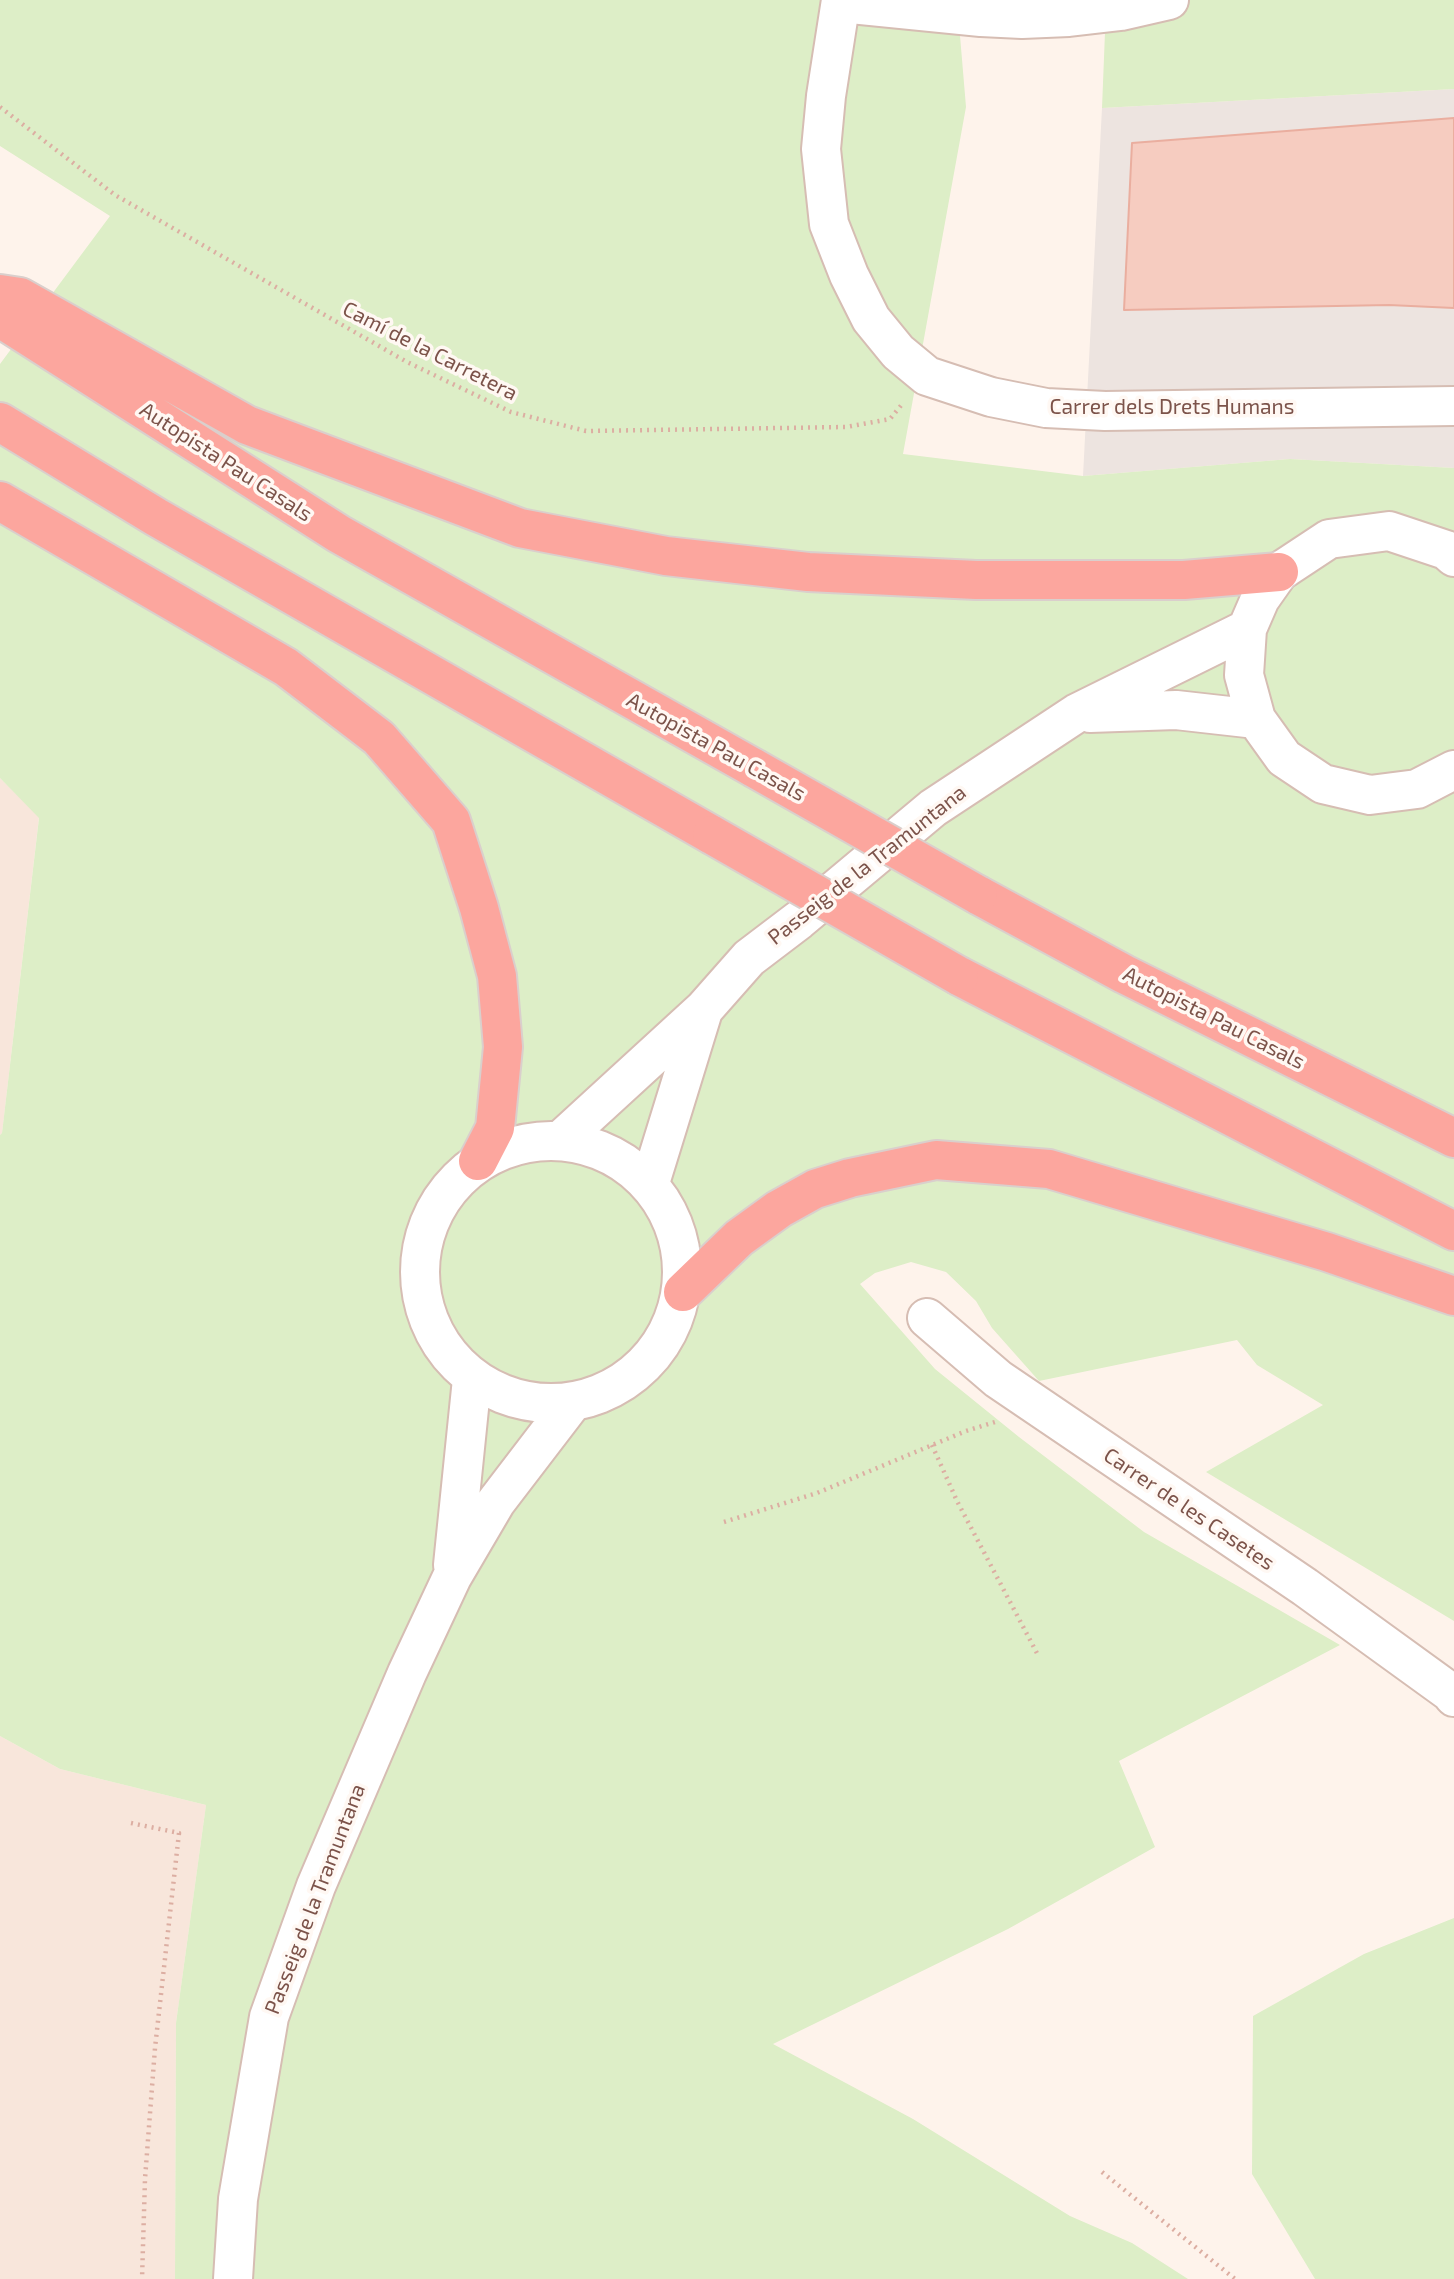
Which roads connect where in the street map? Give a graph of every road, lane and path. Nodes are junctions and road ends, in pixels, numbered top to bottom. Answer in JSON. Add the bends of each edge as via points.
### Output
{"nodes":[{"id":1,"x":1169,"y":0,"type":"edge"},
{"id":2,"x":841,"y":1,"type":"edge"},
{"id":3,"x":1022,"y":10,"type":"edge"},
{"id":4,"x":0,"y":107,"type":"edge"},
{"id":5,"x":0,"y":294,"type":"edge"},
{"id":6,"x":0,"y":318,"type":"edge"},
{"id":7,"x":927,"y":376,"type":"junction"},
{"id":8,"x":1454,"y":406,"type":"edge"},
{"id":9,"x":0,"y":422,"type":"edge"},
{"id":10,"x":0,"y":501,"type":"edge"},
{"id":11,"x":1454,"y":557,"type":"edge"},
{"id":12,"x":1279,"y":572,"type":"junction"},
{"id":13,"x":1247,"y":629,"type":"junction"},
{"id":14,"x":1077,"y":713,"type":"junction"},
{"id":15,"x":1256,"y":719,"type":"junction"},
{"id":16,"x":1454,"y":770,"type":"edge"},
{"id":17,"x":704,"y":1009,"type":"junction"},
{"id":18,"x":1454,"y":1138,"type":"edge"},
{"id":19,"x":561,"y":1140,"type":"junction"},
{"id":20,"x":478,"y":1161,"type":"junction"},
{"id":21,"x":650,"y":1183,"type":"junction"},
{"id":22,"x":1454,"y":1231,"type":"edge"},
{"id":23,"x":683,"y":1292,"type":"junction"},
{"id":24,"x":1454,"y":1296,"type":"edge"},
{"id":25,"x":927,"y":1318,"type":"dead end"},
{"id":26,"x":471,"y":1379,"type":"junction"},
{"id":27,"x":571,"y":1404,"type":"junction"},
{"id":28,"x":1039,"y":1408,"type":"junction"},
{"id":29,"x":932,"y":1446,"type":"junction"},
{"id":30,"x":724,"y":1522,"type":"dead end"},
{"id":31,"x":452,"y":1577,"type":"junction"},
{"id":32,"x":1039,"y":1657,"type":"dead end"},
{"id":33,"x":1454,"y":1697,"type":"edge"},
{"id":34,"x":131,"y":1823,"type":"dead end"},
{"id":35,"x":1102,"y":2172,"type":"dead end"},
{"id":36,"x":142,"y":2279,"type":"edge"},
{"id":37,"x":233,"y":2279,"type":"edge"},
{"id":38,"x":1235,"y":2279,"type":"edge"}],
"edges":[{"from":1,"to":3,"type":"street","via":[[1069,17]]},
{"from":2,"to":3,"type":"street","via":[[981,17]]},
{"from":2,"to":7,"type":"street","name":"Carrer dels Drets Humans","via":[[821,149],[828,224],[871,319],[898,352]]},
{"from":4,"to":7,"type":"path","name":"Camí de la Carretera","via":[[116,195],[407,362],[511,412],[586,431],[846,426],[890,419]]},
{"from":5,"to":12,"type":"highway","via":[[20,297],[247,425],[520,528],[666,556],[808,572],[976,580],[1184,580]]},
{"from":6,"to":18,"type":"highway","name":"Autopista Pau Casals","bridge":true,"via":[[339,534],[978,895],[1124,974]]},
{"from":7,"to":8,"type":"street","name":"Carrer dels Drets Humans","via":[[991,397],[1046,408]]},
{"from":9,"to":22,"type":"highway","bridge":true,"via":[[156,517],[959,975]]},
{"from":10,"to":20,"type":"highway","via":[[286,667],[379,738],[451,821],[497,975],[503,1047],[495,1128]]},
{"from":11,"to":12,"type":"street","via":[[1446,550],[1389,531],[1329,539]]},
{"from":12,"to":13,"type":"street"},
{"from":13,"to":14,"type":"street","name":"Passeig de la Tramuntana"},
{"from":13,"to":15,"type":"street","via":[[1244,675]]},
{"from":14,"to":15,"type":"street","via":[[1176,710]]},
{"from":14,"to":17,"type":"street","name":"Passeig de la Tramuntana","via":[[933,808],[749,958]]},
{"from":15,"to":16,"type":"street","via":[[1283,758],[1323,784],[1370,795],[1417,789]]},
{"from":17,"to":19,"type":"street","name":"Passeig de la Tramuntana"},
{"from":17,"to":21,"type":"street","name":"Passeig de la Tramuntana"},
{"from":19,"to":20,"type":"street","via":[[518,1144]]},
{"from":19,"to":21,"type":"street","via":[[609,1153]]},
{"from":20,"to":26,"type":"street","via":[[442,1197],[421,1243],[419,1294],[437,1341]]},
{"from":21,"to":23,"type":"street","via":[[679,1234]]},
{"from":23,"to":24,"type":"highway","via":[[739,1238],[815,1189],[936,1160],[1049,1168],[1327,1252]]},
{"from":23,"to":27,"type":"street","via":[[663,1344],[623,1384]]},
{"from":25,"to":28,"type":"street","name":"Carrer de les Casetes"},
{"from":26,"to":27,"type":"street","via":[[519,1401]]},
{"from":26,"to":31,"type":"street","name":"Passeig de la Tramuntana"},
{"from":27,"to":31,"type":"street","name":"Passeig de la Tramuntana","via":[[496,1502]]},
{"from":28,"to":29,"type":"path"},
{"from":28,"to":33,"type":"street","name":"Carrer de les Casetes","via":[[1305,1587]]},
{"from":29,"to":30,"type":"path","via":[[817,1493]]},
{"from":29,"to":32,"type":"path"},
{"from":31,"to":37,"type":"street","name":"Passeig de la Tramuntana","via":[[316,1886],[268,2017],[238,2199]]},
{"from":34,"to":36,"type":"path","via":[[179,1833],[155,2048]]},
{"from":35,"to":38,"type":"path"}]}
